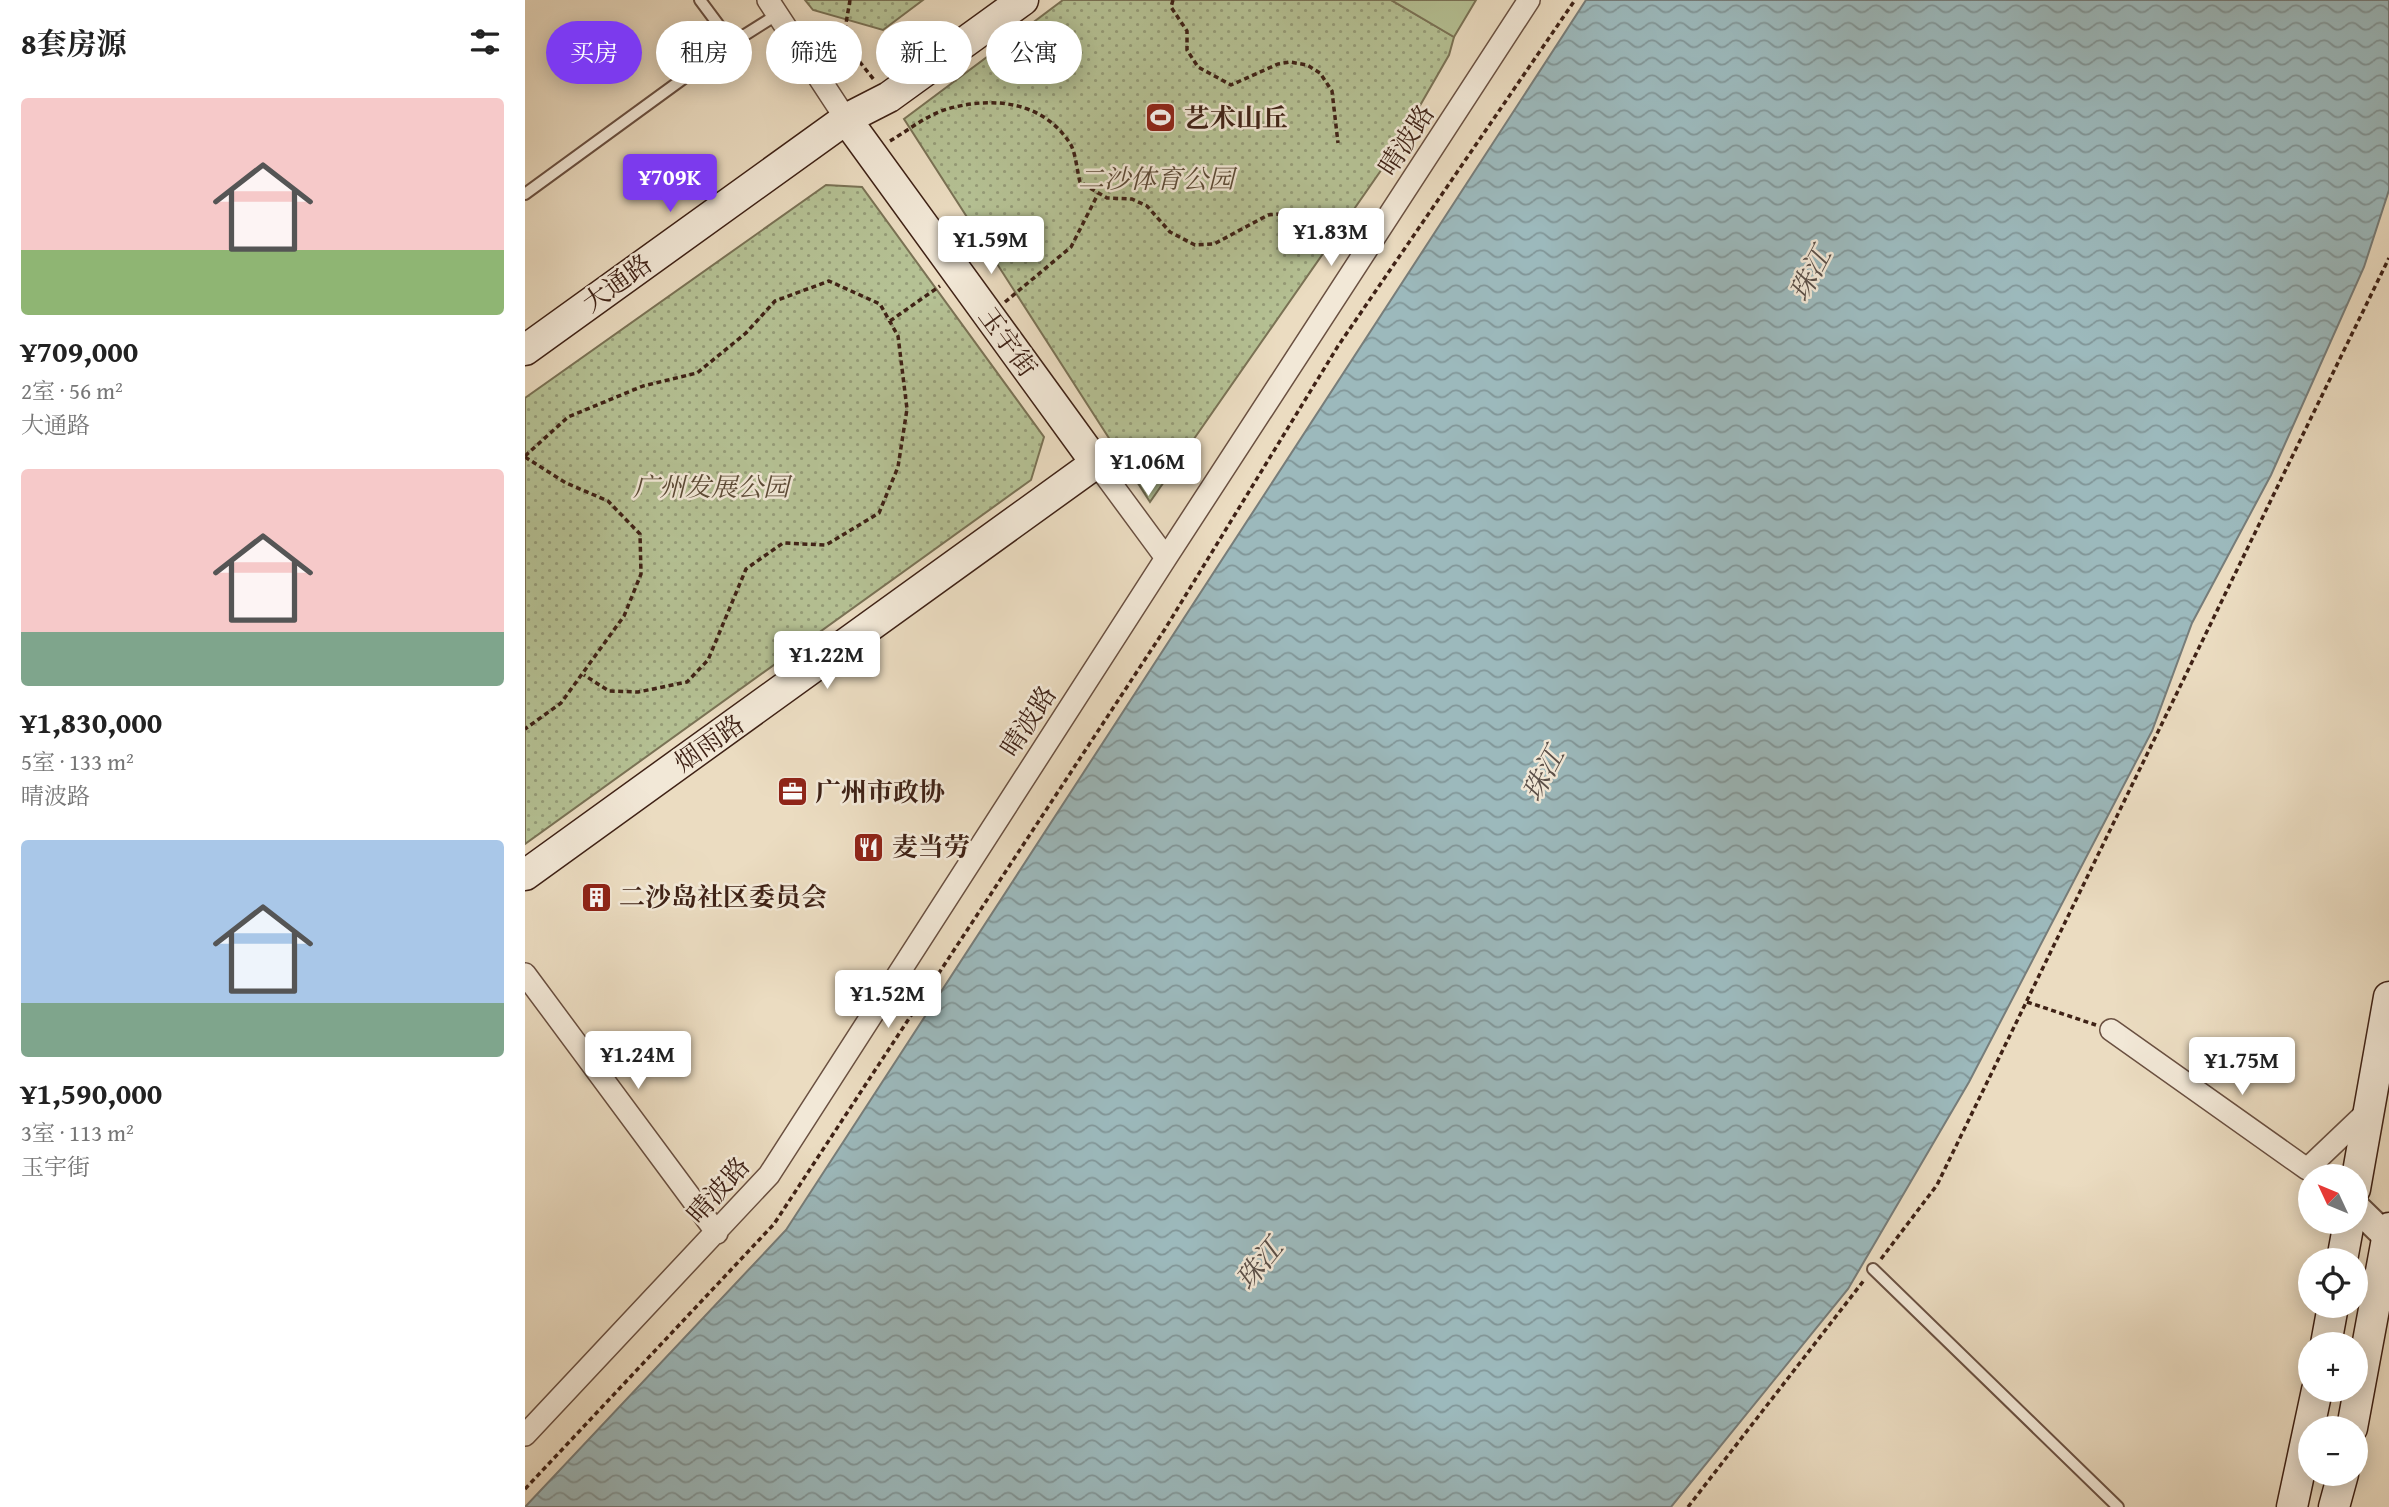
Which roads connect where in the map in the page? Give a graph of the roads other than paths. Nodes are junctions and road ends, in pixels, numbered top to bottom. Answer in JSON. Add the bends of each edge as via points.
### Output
{"nodes":[{"id":1,"x":700,"y":0,"type":"edge"},
{"id":2,"x":987,"y":0,"type":"edge"},
{"id":3,"x":1023,"y":0,"type":"edge"},
{"id":4,"x":1529,"y":0,"type":"edge"},
{"id":5,"x":773,"y":7,"type":"edge"},
{"id":6,"x":716,"y":21,"type":"edge"},
{"id":7,"x":752,"y":25,"type":"edge"},
{"id":8,"x":676,"y":84,"type":"edge"},
{"id":9,"x":846,"y":119,"type":"junction"},
{"id":10,"x":525,"y":194,"type":"edge"},
{"id":11,"x":525,"y":350,"type":"edge"},
{"id":12,"x":1096,"y":463,"type":"junction"},
{"id":13,"x":1166,"y":558,"type":"junction"},
{"id":14,"x":525,"y":875,"type":"edge"},
{"id":15,"x":525,"y":974,"type":"edge"},
{"id":16,"x":2389,"y":997,"type":"edge"},
{"id":17,"x":2111,"y":1030,"type":"road end"},
{"id":18,"x":2369,"y":1110,"type":"junction"},
{"id":19,"x":2301,"y":1164,"type":"edge"},
{"id":20,"x":2319,"y":1164,"type":"edge"},
{"id":21,"x":2359,"y":1164,"type":"edge"},
{"id":22,"x":2368,"y":1215,"type":"edge"},
{"id":23,"x":2389,"y":1231,"type":"edge"},
{"id":24,"x":717,"y":1233,"type":"junction"},
{"id":25,"x":1873,"y":1269,"type":"road end"},
{"id":26,"x":2314,"y":1402,"type":"edge"},
{"id":27,"x":2354,"y":1416,"type":"edge"},
{"id":28,"x":525,"y":1435,"type":"edge"},
{"id":29,"x":2340,"y":1486,"type":"edge"},
{"id":30,"x":2118,"y":1507,"type":"edge"},
{"id":31,"x":2292,"y":1507,"type":"edge"},
{"id":32,"x":2334,"y":1507,"type":"edge"}],
"edges":[{"from":1,"to":6,"type":"lane"},
{"from":2,"to":9,"type":"main road","name":"大通路","via":[[877,83]]},
{"from":3,"to":9,"type":"main road","name":"大通路","via":[[889,97]]},
{"from":4,"to":13,"type":"street","name":"晴波路"},
{"from":5,"to":7,"type":"lane"},
{"from":5,"to":9,"type":"street"},
{"from":8,"to":10,"type":"lane"},
{"from":9,"to":11,"type":"main road","name":"大通路"},
{"from":9,"to":12,"type":"main road","name":"玉宇街"},
{"from":12,"to":13,"type":"street"},
{"from":12,"to":14,"type":"main road","name":"烟雨路"},
{"from":13,"to":24,"type":"street","name":"晴波路","via":[[769,1175]]},
{"from":15,"to":24,"type":"street"},
{"from":16,"to":18,"type":"main road"},
{"from":17,"to":19,"type":"street"},
{"from":18,"to":20,"type":"street"},
{"from":18,"to":21,"type":"main road"},
{"from":22,"to":23,"type":"street"},
{"from":23,"to":27,"type":"main road"},
{"from":24,"to":28,"type":"street","name":"晴波路"},
{"from":25,"to":30,"type":"lane"},
{"from":26,"to":31,"type":"main road"},
{"from":29,"to":32,"type":"main road"}]}
